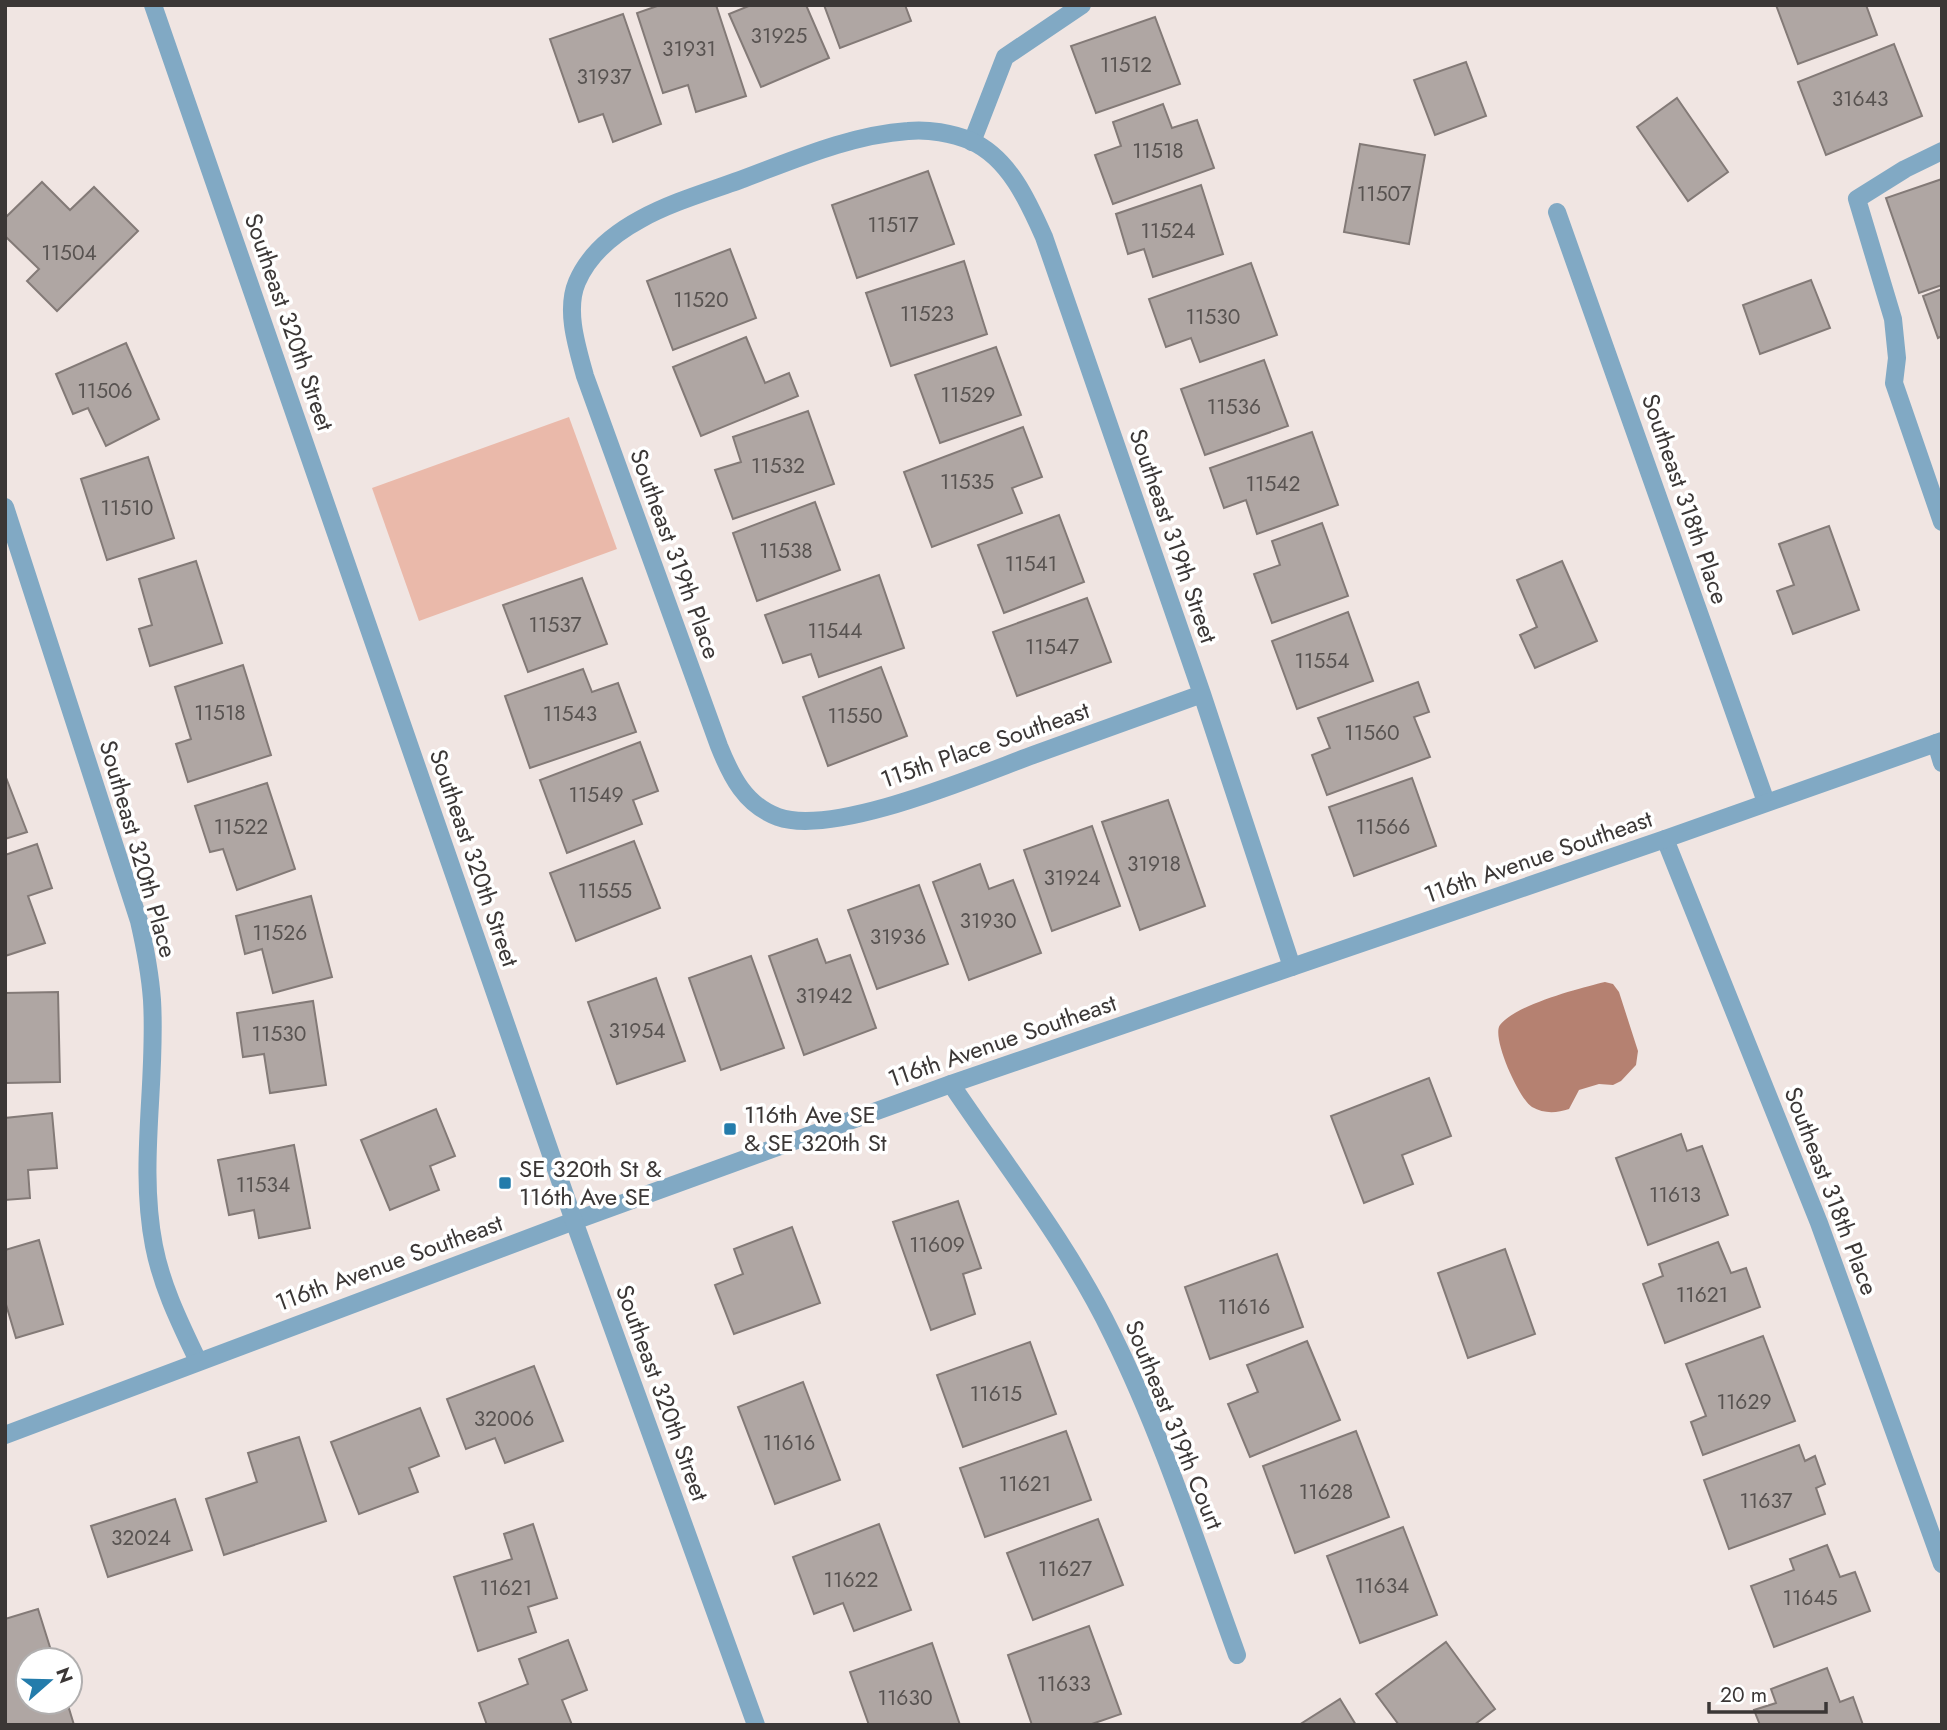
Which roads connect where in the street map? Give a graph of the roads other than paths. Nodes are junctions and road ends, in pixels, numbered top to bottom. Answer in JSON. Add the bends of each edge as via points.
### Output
{"nodes":[{"id":1,"x":153,"y":5,"type":"edge"},
{"id":2,"x":1082,"y":5,"type":"edge"},
{"id":3,"x":972,"y":142,"type":"junction"},
{"id":4,"x":1942,"y":151,"type":"edge"},
{"id":5,"x":1557,"y":212,"type":"dead end"},
{"id":6,"x":576,"y":284,"type":"joint"},
{"id":7,"x":7,"y":515,"type":"edge"},
{"id":8,"x":1942,"y":522,"type":"edge"},
{"id":9,"x":1202,"y":694,"type":"junction"},
{"id":10,"x":1939,"y":742,"type":"edge"},
{"id":11,"x":1942,"y":763,"type":"edge"},
{"id":12,"x":1766,"y":802,"type":"junction"},
{"id":13,"x":779,"y":818,"type":"joint"},
{"id":14,"x":1665,"y":839,"type":"junction"},
{"id":15,"x":1292,"y":967,"type":"junction"},
{"id":16,"x":951,"y":1084,"type":"junction"},
{"id":17,"x":574,"y":1221,"type":"junction"},
{"id":18,"x":198,"y":1361,"type":"junction"},
{"id":19,"x":5,"y":1435,"type":"edge"},
{"id":20,"x":1942,"y":1564,"type":"edge"},
{"id":21,"x":1237,"y":1655,"type":"dead end"},
{"id":22,"x":756,"y":1725,"type":"edge"}],
"edges":[{"from":1,"to":17,"type":"street","name":"Southeast 320th Street"},
{"from":2,"to":3,"type":"street","via":[[1005,57]]},
{"from":3,"to":6,"type":"street","name":"Southeast 319th Street","via":[[940,132],[909,130],[820,151],[641,219],[590,259]]},
{"from":3,"to":9,"type":"street","name":"Southeast 319th Street","via":[[998,160],[1015,181],[1044,237]]},
{"from":4,"to":8,"type":"street","via":[[1857,199],[1892,319],[1897,358],[1894,383]]},
{"from":5,"to":12,"type":"street","name":"Southeast 318th Place"},
{"from":6,"to":13,"type":"street","name":"Southeast 319th Place","via":[[576,343],[585,376],[711,726],[738,787]]},
{"from":7,"to":18,"type":"street","name":"Southeast 320th Place","via":[[146,952],[152,1002],[147,1176],[154,1246],[175,1313]]},
{"from":9,"to":13,"type":"street","name":"115th Place Southeast","via":[[886,807],[818,821]]},
{"from":9,"to":15,"type":"street","name":"Southeast 319th Street"},
{"from":10,"to":11,"type":"street"},
{"from":10,"to":12,"type":"street","name":"116th Avenue Southeast"},
{"from":12,"to":14,"type":"street","name":"116th Avenue Southeast"},
{"from":14,"to":15,"type":"street","name":"116th Avenue Southeast"},
{"from":14,"to":20,"type":"street","name":"Southeast 318th Place","via":[[1819,1223]]},
{"from":15,"to":16,"type":"street","name":"116th Avenue Southeast"},
{"from":16,"to":17,"type":"street","name":"116th Avenue Southeast"},
{"from":16,"to":21,"type":"street","name":"Southeast 319th Court","via":[[1076,1269],[1112,1333],[1150,1418]]},
{"from":17,"to":18,"type":"street","name":"116th Avenue Southeast"},
{"from":17,"to":22,"type":"street","name":"Southeast 320th Street"},
{"from":18,"to":19,"type":"street","name":"116th Avenue Southeast"}]}
